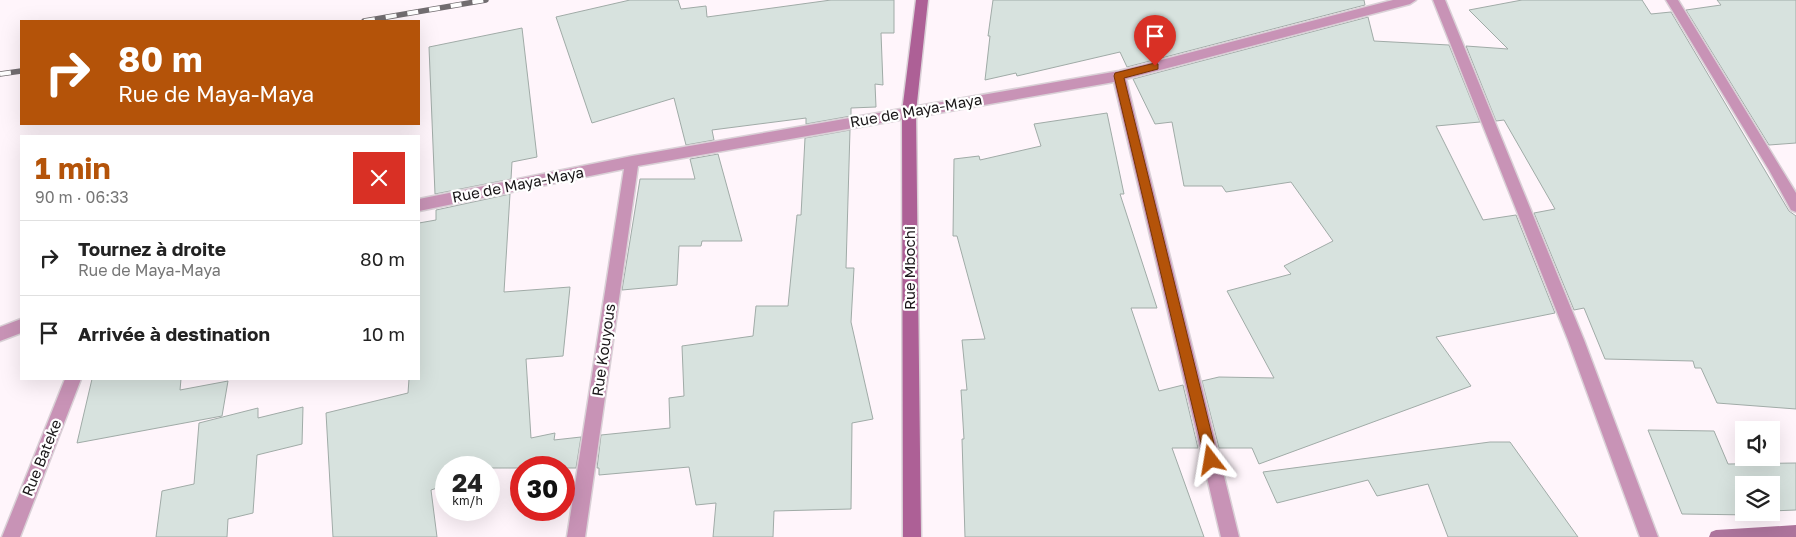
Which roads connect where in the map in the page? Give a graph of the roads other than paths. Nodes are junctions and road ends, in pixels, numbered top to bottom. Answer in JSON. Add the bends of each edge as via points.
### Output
{"nodes":[{"id":1,"x":922,"y":0,"type":"edge"},
{"id":2,"x":1410,"y":0,"type":"edge"},
{"id":3,"x":1439,"y":0,"type":"edge"},
{"id":4,"x":1672,"y":0,"type":"edge"},
{"id":5,"x":1118,"y":76,"type":"junction"},
{"id":6,"x":909,"y":112,"type":"junction"},
{"id":7,"x":632,"y":162,"type":"junction"},
{"id":8,"x":420,"y":205,"type":"edge"},
{"id":9,"x":1796,"y":206,"type":"edge"},
{"id":10,"x":20,"y":326,"type":"edge"},
{"id":11,"x":0,"y":334,"type":"edge"},
{"id":12,"x":73,"y":380,"type":"edge"},
{"id":13,"x":11,"y":537,"type":"edge"},
{"id":14,"x":576,"y":537,"type":"edge"},
{"id":15,"x":912,"y":537,"type":"edge"},
{"id":16,"x":1230,"y":537,"type":"edge"},
{"id":17,"x":1649,"y":537,"type":"edge"}],
"edges":[{"from":1,"to":6,"type":"main road","name":"Rue Mbochi"},
{"from":2,"to":5,"type":"street","name":"Rue de Maya-Maya"},
{"from":3,"to":17,"type":"street","via":[[1576,340]]},
{"from":4,"to":9,"type":"street"},
{"from":5,"to":6,"type":"street","name":"Rue de Maya-Maya"},
{"from":5,"to":16,"type":"street"},
{"from":6,"to":7,"type":"street","name":"Rue de Maya-Maya"},
{"from":6,"to":15,"type":"main road","name":"Rue Mbochi"},
{"from":7,"to":8,"type":"street","name":"Rue de Maya-Maya"},
{"from":7,"to":14,"type":"street","name":"Rue Kouyous"},
{"from":10,"to":11,"type":"street"},
{"from":12,"to":13,"type":"street","name":"Rue Bateke"}]}
